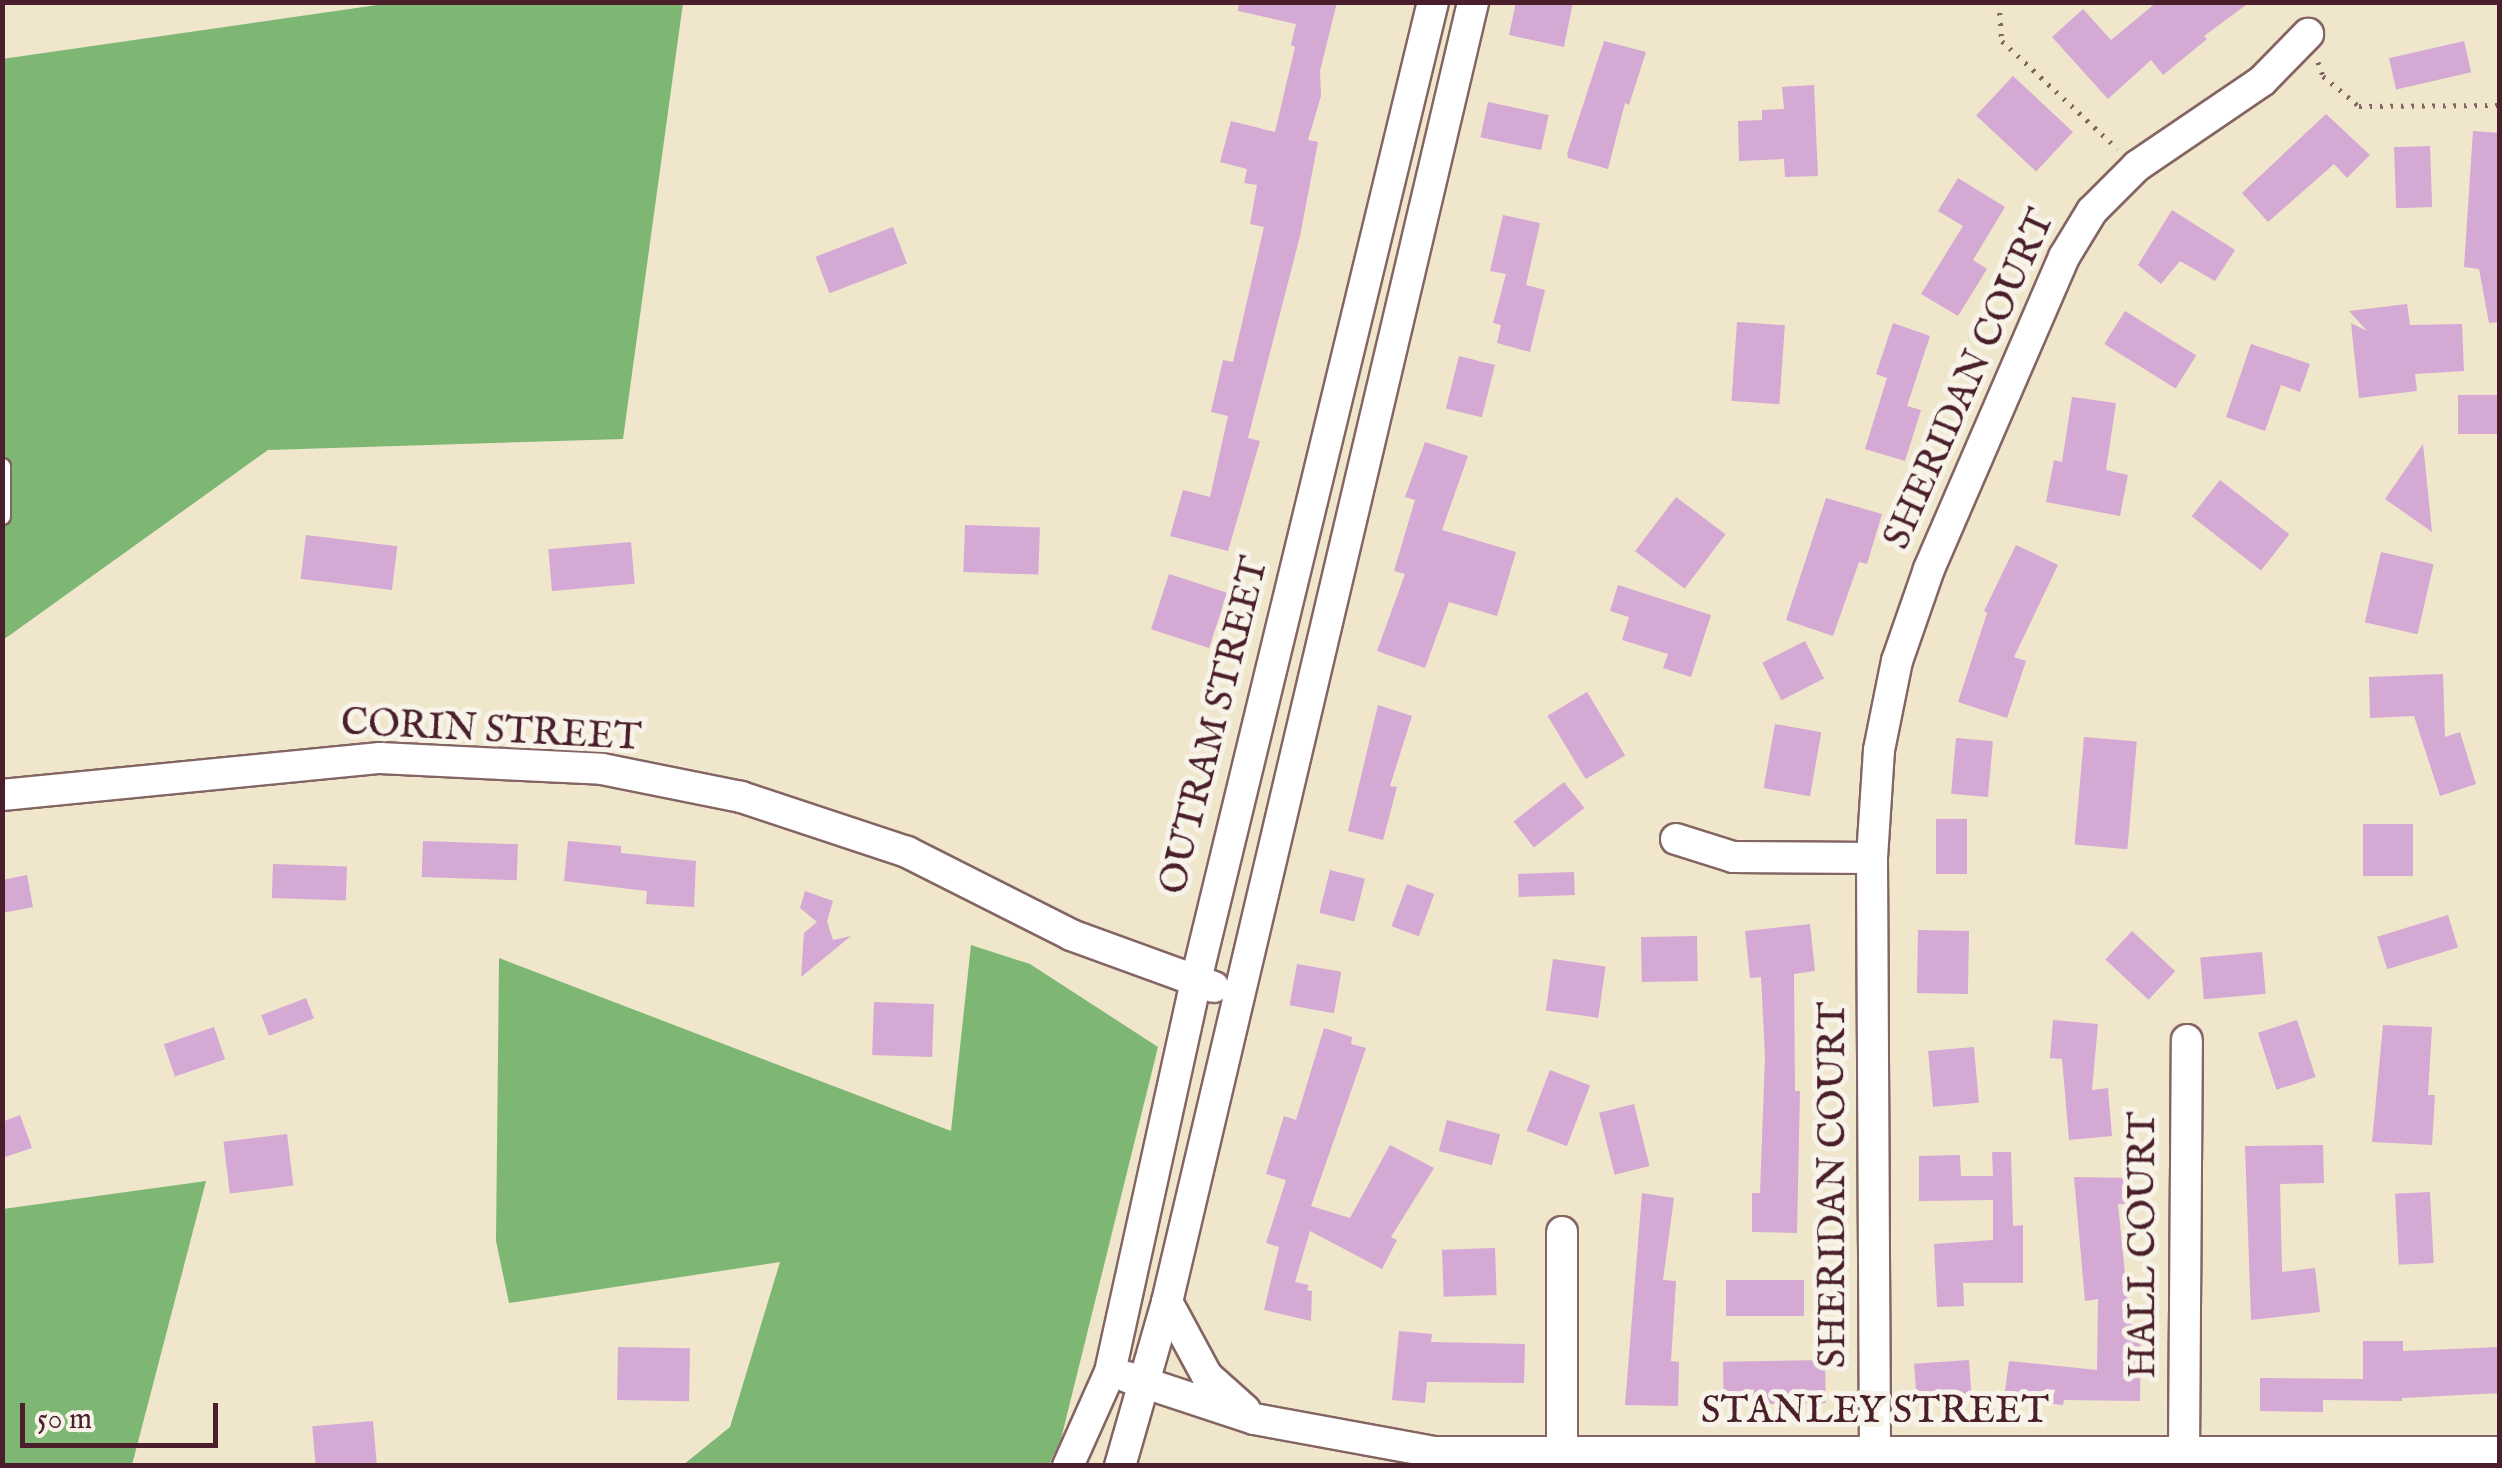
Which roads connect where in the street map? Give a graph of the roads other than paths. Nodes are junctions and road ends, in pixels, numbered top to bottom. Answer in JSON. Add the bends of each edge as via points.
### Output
{"nodes":[{"id":1,"x":1432,"y":2,"type":"edge"},
{"id":2,"x":1473,"y":2,"type":"edge"},
{"id":3,"x":2308,"y":34,"type":"road end"},
{"id":4,"x":2,"y":466,"type":"edge"},
{"id":5,"x":2,"y":516,"type":"edge"},
{"id":6,"x":2,"y":795,"type":"edge"},
{"id":7,"x":1676,"y":839,"type":"dead end"},
{"id":8,"x":1872,"y":858,"type":"junction"},
{"id":9,"x":1196,"y":980,"type":"junction"},
{"id":10,"x":1236,"y":995,"type":"junction"},
{"id":11,"x":2186,"y":1040,"type":"dead end"},
{"id":12,"x":1562,"y":1232,"type":"dead end"},
{"id":13,"x":1166,"y":1302,"type":"junction"},
{"id":14,"x":1110,"y":1372,"type":"junction"},
{"id":15,"x":1144,"y":1383,"type":"junction"},
{"id":16,"x":1254,"y":1418,"type":"junction"},
{"id":17,"x":2184,"y":1451,"type":"junction"},
{"id":18,"x":2500,"y":1452,"type":"edge"},
{"id":19,"x":1874,"y":1453,"type":"junction"},
{"id":20,"x":1562,"y":1456,"type":"junction"},
{"id":21,"x":1433,"y":1459,"type":"edge"},
{"id":22,"x":1068,"y":1466,"type":"edge"},
{"id":23,"x":1120,"y":1466,"type":"edge"}],
"edges":[{"from":1,"to":9,"type":"street","name":"OUTRAM STREET"},
{"from":2,"to":10,"type":"street"},
{"from":3,"to":8,"type":"street","name":"SHERIDAN COURT","via":[[2262,81],[2137,166],[2092,211],[2064,256],[1928,569],[1897,661],[1879,750]]},
{"from":4,"to":5,"type":"lane"},
{"from":6,"to":9,"type":"street","name":"CORIN STREET","via":[[380,758],[602,769],[741,797],[907,852],[1071,935]]},
{"from":7,"to":8,"type":"street","via":[[1733,857]]},
{"from":8,"to":19,"type":"street","name":"SHERIDAN COURT"},
{"from":9,"to":10,"type":"street","name":"CORIN STREET"},
{"from":9,"to":14,"type":"street","name":"OUTRAM STREET"},
{"from":10,"to":13,"type":"street"},
{"from":11,"to":17,"type":"street","name":"HALL COURT"},
{"from":12,"to":20,"type":"street"},
{"from":13,"to":15,"type":"street"},
{"from":13,"to":16,"type":"street","via":[[1207,1376]]},
{"from":14,"to":15,"type":"street","name":"STANLEY STREET"},
{"from":14,"to":22,"type":"street","name":"OUTRAM STREET"},
{"from":15,"to":16,"type":"street","name":"STANLEY STREET"},
{"from":15,"to":23,"type":"street"},
{"from":16,"to":21,"type":"street","name":"STANLEY STREET"},
{"from":17,"to":18,"type":"street","name":"STANLEY STREET"},
{"from":17,"to":19,"type":"street","name":"STANLEY STREET"},
{"from":19,"to":20,"type":"street","name":"STANLEY STREET"},
{"from":20,"to":21,"type":"street","name":"STANLEY STREET"}]}
